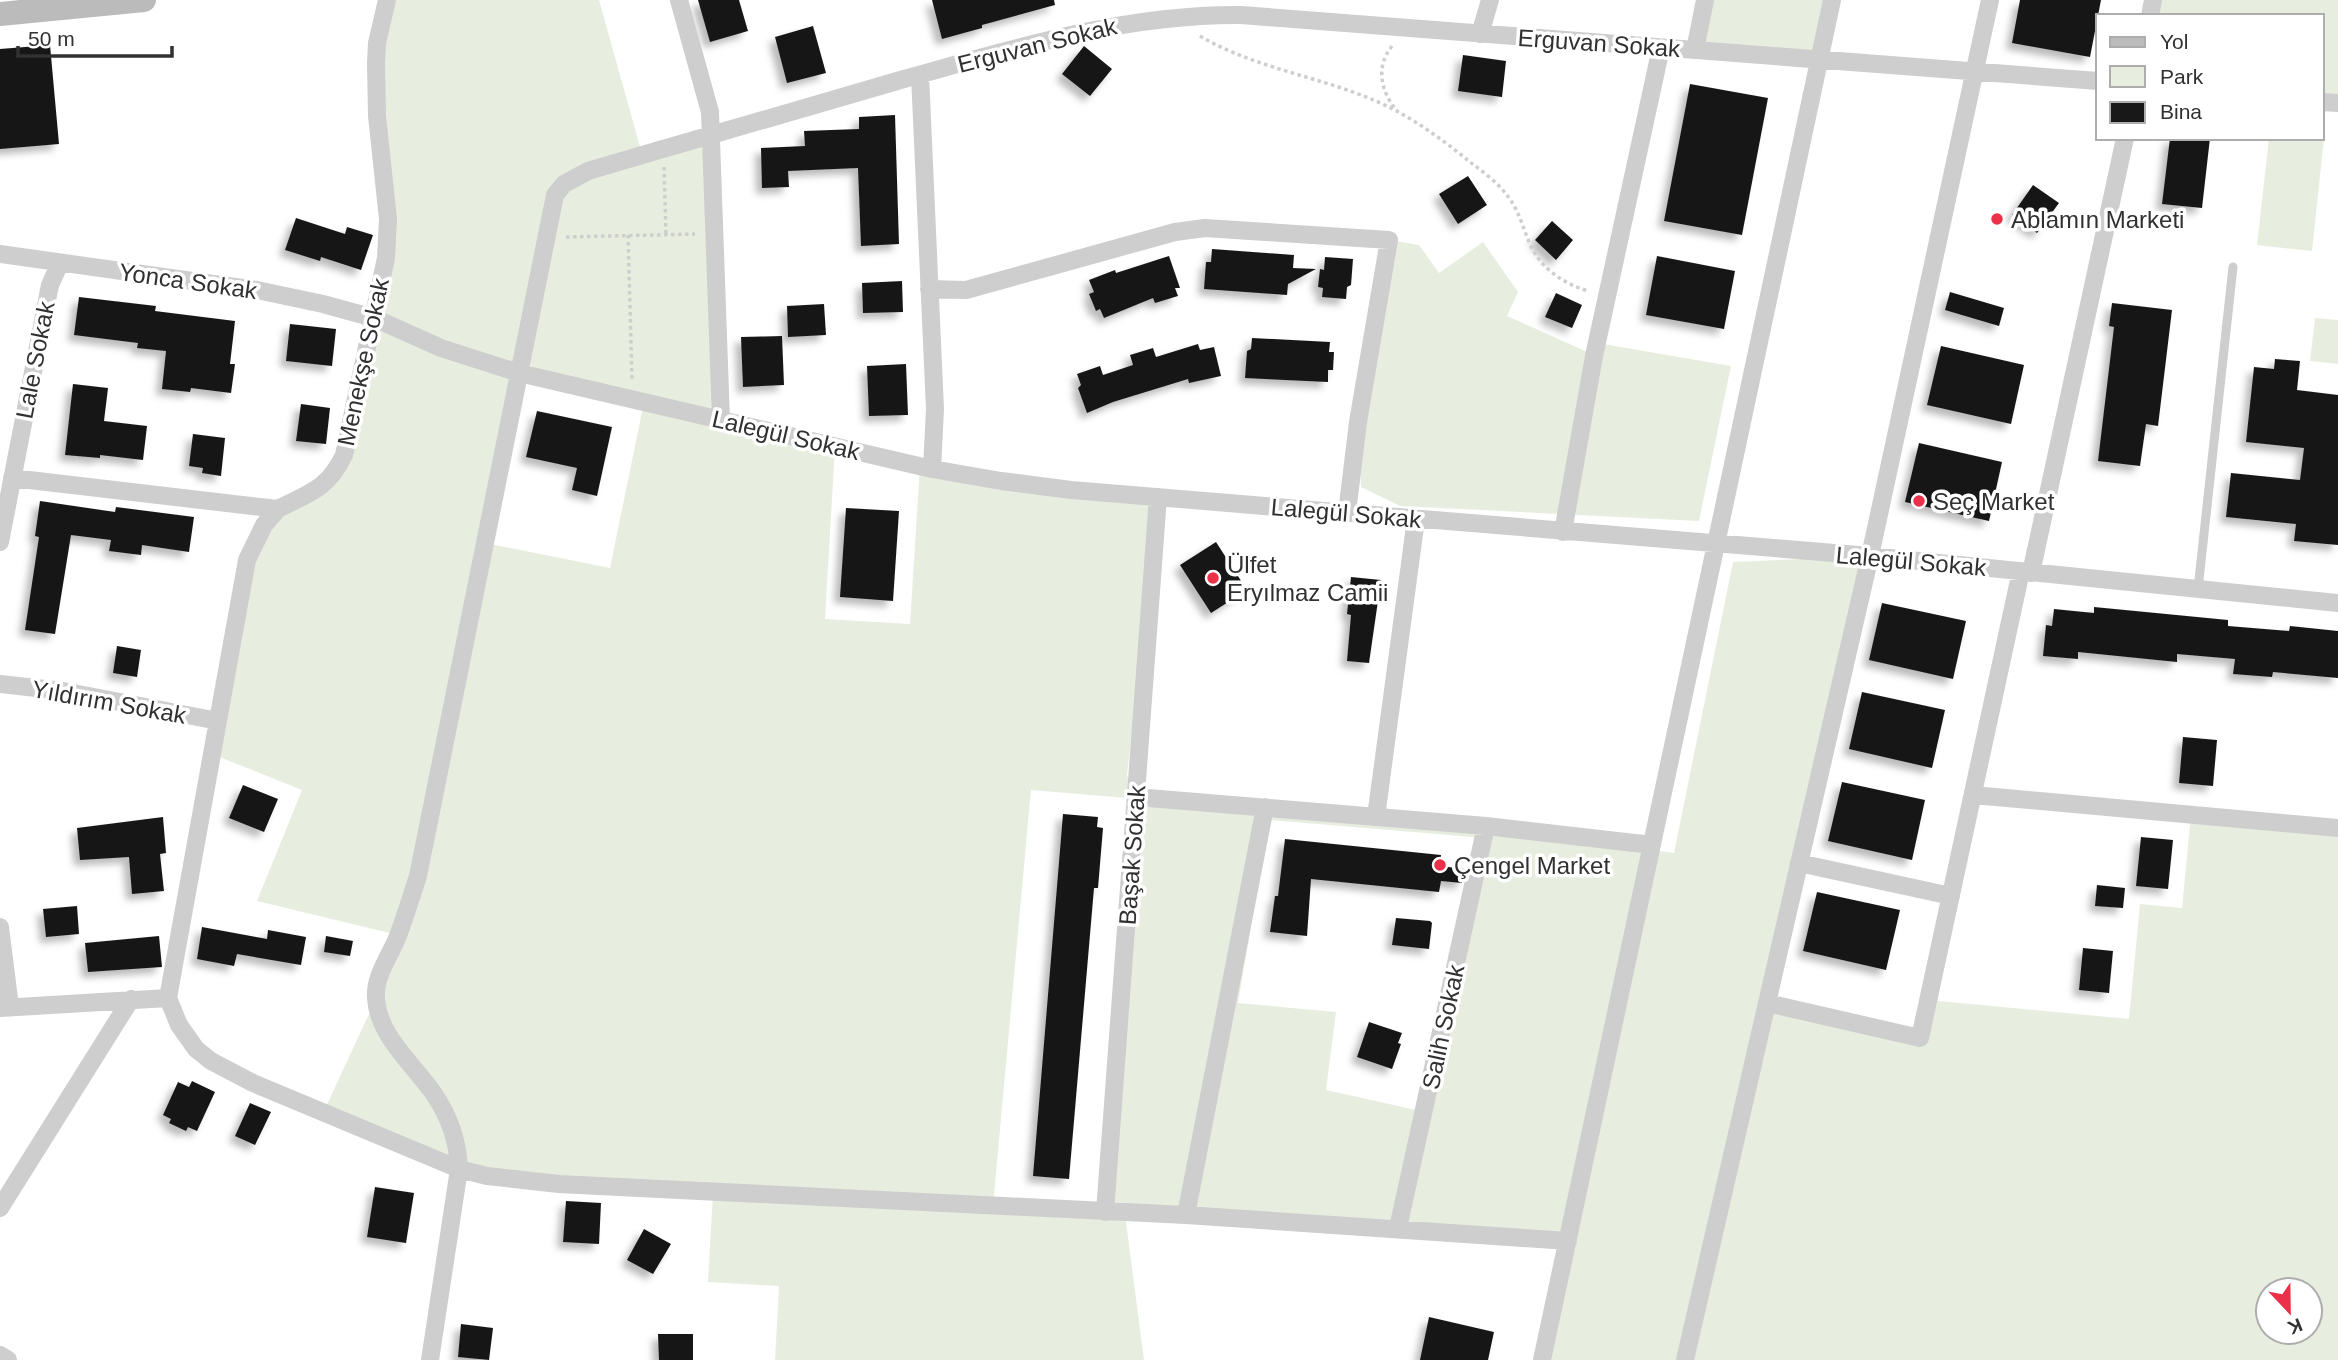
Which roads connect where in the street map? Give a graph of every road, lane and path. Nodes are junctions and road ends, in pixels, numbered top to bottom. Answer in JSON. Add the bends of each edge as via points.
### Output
{"nodes":[{"id":1,"x":144,"y":0,"type":"edge"},
{"id":2,"x":387,"y":0,"type":"edge"},
{"id":3,"x":679,"y":0,"type":"edge"},
{"id":4,"x":1489,"y":0,"type":"edge"},
{"id":5,"x":1705,"y":0,"type":"edge"},
{"id":6,"x":1832,"y":0,"type":"edge"},
{"id":7,"x":1990,"y":0,"type":"edge"},
{"id":8,"x":105,"y":2,"type":"edge"},
{"id":9,"x":1179,"y":8,"type":"edge"},
{"id":10,"x":0,"y":14,"type":"edge"},
{"id":11,"x":1413,"y":29,"type":"junction"},
{"id":12,"x":1480,"y":34,"type":"junction"},
{"id":13,"x":1661,"y":48,"type":"junction"},
{"id":14,"x":1696,"y":50,"type":"junction"},
{"id":15,"x":1819,"y":59,"type":"junction"},
{"id":16,"x":1975,"y":70,"type":"junction"},
{"id":17,"x":920,"y":75,"type":"junction"},
{"id":18,"x":2096,"y":81,"type":"edge"},
{"id":19,"x":1398,"y":113,"type":"junction"},
{"id":20,"x":711,"y":135,"type":"junction"},
{"id":21,"x":2125,"y":140,"type":"edge"},
{"id":22,"x":663,"y":148,"type":"junction"},
{"id":23,"x":715,"y":233,"type":"junction"},
{"id":24,"x":666,"y":234,"type":"junction"},
{"id":25,"x":628,"y":235,"type":"junction"},
{"id":26,"x":547,"y":237,"type":"junction"},
{"id":27,"x":0,"y":254,"type":"edge"},
{"id":28,"x":60,"y":263,"type":"junction"},
{"id":29,"x":2233,"y":267,"type":"dead end"},
{"id":30,"x":929,"y":289,"type":"junction"},
{"id":31,"x":1607,"y":298,"type":"junction"},
{"id":32,"x":374,"y":318,"type":"junction"},
{"id":33,"x":519,"y":373,"type":"junction"},
{"id":34,"x":633,"y":399,"type":"junction"},
{"id":35,"x":721,"y":420,"type":"junction"},
{"id":36,"x":933,"y":469,"type":"junction"},
{"id":37,"x":7,"y":487,"type":"edge"},
{"id":38,"x":1158,"y":497,"type":"junction"},
{"id":39,"x":278,"y":509,"type":"junction"},
{"id":40,"x":1347,"y":513,"type":"junction"},
{"id":41,"x":1416,"y":519,"type":"junction"},
{"id":42,"x":1563,"y":532,"type":"junction"},
{"id":43,"x":0,"y":542,"type":"edge"},
{"id":44,"x":1716,"y":544,"type":"junction"},
{"id":45,"x":1870,"y":556,"type":"junction"},
{"id":46,"x":2026,"y":572,"type":"junction"},
{"id":47,"x":2198,"y":589,"type":"junction"},
{"id":48,"x":2338,"y":603,"type":"edge"},
{"id":49,"x":0,"y":684,"type":"edge"},
{"id":50,"x":218,"y":721,"type":"junction"},
{"id":51,"x":1973,"y":794,"type":"junction"},
{"id":52,"x":1136,"y":797,"type":"junction"},
{"id":53,"x":1265,"y":807,"type":"junction"},
{"id":54,"x":1376,"y":817,"type":"junction"},
{"id":55,"x":1486,"y":826,"type":"junction"},
{"id":56,"x":2338,"y":828,"type":"edge"},
{"id":57,"x":1652,"y":845,"type":"junction"},
{"id":58,"x":1799,"y":863,"type":"junction"},
{"id":59,"x":1951,"y":896,"type":"junction"},
{"id":60,"x":0,"y":927,"type":"edge"},
{"id":61,"x":167,"y":998,"type":"junction"},
{"id":62,"x":131,"y":999,"type":"junction"},
{"id":63,"x":1767,"y":1003,"type":"junction"},
{"id":64,"x":5,"y":1007,"type":"edge"},
{"id":65,"x":459,"y":1170,"type":"junction"},
{"id":66,"x":0,"y":1208,"type":"edge"},
{"id":67,"x":1105,"y":1212,"type":"junction"},
{"id":68,"x":1186,"y":1215,"type":"junction"},
{"id":69,"x":1398,"y":1228,"type":"junction"},
{"id":70,"x":1567,"y":1241,"type":"junction"},
{"id":71,"x":0,"y":1355,"type":"edge"},
{"id":72,"x":8,"y":1360,"type":"edge"},
{"id":73,"x":430,"y":1360,"type":"edge"},
{"id":74,"x":1542,"y":1360,"type":"edge"},
{"id":75,"x":1685,"y":1360,"type":"edge"}],
"edges":[{"from":1,"to":8,"type":"street"},
{"from":2,"to":32,"type":"street","name":"Menekşe Sokak","via":[[376,63],[387,242]]},
{"from":3,"to":20,"type":"street","via":[[710,112]]},
{"from":4,"to":12,"type":"street"},
{"from":5,"to":14,"type":"street"},
{"from":6,"to":15,"type":"street"},
{"from":7,"to":16,"type":"street"},
{"from":8,"to":10,"type":"street"},
{"from":9,"to":11,"type":"street","name":"Erguvan Sokak"},
{"from":9,"to":17,"type":"street","name":"Erguvan Sokak"},
{"from":9,"to":19,"type":"path","via":[[1185,25],[1205,39]]},
{"from":11,"to":12,"type":"street","name":"Erguvan Sokak"},
{"from":11,"to":19,"type":"path","via":[[1398,38],[1382,67],[1382,84]]},
{"from":12,"to":13,"type":"street","name":"Erguvan Sokak"},
{"from":13,"to":14,"type":"street","name":"Erguvan Sokak"},
{"from":13,"to":31,"type":"street"},
{"from":14,"to":15,"type":"street","name":"Erguvan Sokak"},
{"from":15,"to":16,"type":"street","name":"Erguvan Sokak"},
{"from":15,"to":44,"type":"street"},
{"from":16,"to":18,"type":"street","name":"Erguvan Sokak"},
{"from":16,"to":45,"type":"street"},
{"from":17,"to":20,"type":"street","name":"Erguvan Sokak"},
{"from":17,"to":30,"type":"street"},
{"from":19,"to":31,"type":"path","via":[[1469,161],[1506,193],[1542,265],[1567,284]]},
{"from":20,"to":22,"type":"street","name":"Erguvan Sokak"},
{"from":20,"to":23,"type":"street"},
{"from":21,"to":46,"type":"street"},
{"from":22,"to":24,"type":"path"},
{"from":22,"to":26,"type":"street","name":"Erguvan Sokak","via":[[588,170],[564,184],[555,195]]},
{"from":23,"to":24,"type":"path"},
{"from":23,"to":35,"type":"street"},
{"from":24,"to":25,"type":"path"},
{"from":25,"to":26,"type":"path"},
{"from":25,"to":34,"type":"path"},
{"from":26,"to":33,"type":"street","name":"Erguvan Sokak"},
{"from":27,"to":28,"type":"street","name":"Yonca Sokak"},
{"from":28,"to":32,"type":"street","name":"Yonca Sokak","via":[[257,290]]},
{"from":28,"to":37,"type":"street","name":"Lale Sokak","via":[[50,285]]},
{"from":29,"to":47,"type":"lane"},
{"from":30,"to":36,"type":"street"},
{"from":30,"to":40,"type":"street","via":[[966,290],[1175,232],[1205,228],[1389,240]]},
{"from":31,"to":42,"type":"street"},
{"from":32,"to":33,"type":"street","name":"Lalegül Sokak","via":[[441,348]]},
{"from":32,"to":39,"type":"street","name":"Menekşe Sokak","via":[[337,471],[315,491]]},
{"from":33,"to":34,"type":"street","name":"Lalegül Sokak"},
{"from":33,"to":65,"type":"street","name":"Erguvan Sokak","via":[[418,876],[377,984],[380,1018],[451,1125]]},
{"from":34,"to":35,"type":"street","name":"Lalegül Sokak"},
{"from":35,"to":36,"type":"street","name":"Lalegül Sokak"},
{"from":36,"to":38,"type":"street","name":"Lalegül Sokak","via":[[1001,481]]},
{"from":37,"to":39,"type":"street"},
{"from":37,"to":43,"type":"street","name":"Lale Sokak"},
{"from":38,"to":40,"type":"street","name":"Lalegül Sokak"},
{"from":38,"to":52,"type":"street","name":"Başak Sokak"},
{"from":39,"to":50,"type":"street","via":[[264,525],[247,560]]},
{"from":40,"to":41,"type":"street","name":"Lalegül Sokak"},
{"from":41,"to":42,"type":"street","name":"Lalegül Sokak"},
{"from":41,"to":54,"type":"street"},
{"from":42,"to":44,"type":"street","name":"Lalegül Sokak"},
{"from":44,"to":45,"type":"street","name":"Lalegül Sokak"},
{"from":44,"to":57,"type":"street"},
{"from":45,"to":46,"type":"street","name":"Lalegül Sokak"},
{"from":45,"to":58,"type":"street"},
{"from":46,"to":47,"type":"street","name":"Lalegül Sokak"},
{"from":46,"to":51,"type":"street"},
{"from":47,"to":48,"type":"street","name":"Lalegül Sokak"},
{"from":49,"to":50,"type":"street","name":"Yıldırım Sokak","via":[[75,693]]},
{"from":50,"to":61,"type":"street"},
{"from":51,"to":56,"type":"street"},
{"from":51,"to":59,"type":"street"},
{"from":52,"to":53,"type":"street"},
{"from":52,"to":67,"type":"street","name":"Başak Sokak"},
{"from":53,"to":54,"type":"street"},
{"from":53,"to":68,"type":"street"},
{"from":54,"to":55,"type":"street"},
{"from":55,"to":57,"type":"street"},
{"from":55,"to":69,"type":"street","name":"Salih Sokak"},
{"from":57,"to":70,"type":"street"},
{"from":58,"to":59,"type":"street"},
{"from":58,"to":63,"type":"street"},
{"from":59,"to":63,"type":"street","via":[[1920,1038]]},
{"from":60,"to":64,"type":"street"},
{"from":61,"to":62,"type":"street"},
{"from":61,"to":65,"type":"street","via":[[187,1038],[211,1061]]},
{"from":62,"to":64,"type":"street"},
{"from":62,"to":66,"type":"street"},
{"from":63,"to":75,"type":"street"},
{"from":65,"to":67,"type":"street","via":[[559,1184]]},
{"from":65,"to":73,"type":"street","name":"Erguvan Sokak"},
{"from":67,"to":68,"type":"street"},
{"from":68,"to":69,"type":"street"},
{"from":69,"to":70,"type":"street"},
{"from":70,"to":74,"type":"street"},
{"from":71,"to":72,"type":"street"}]}
